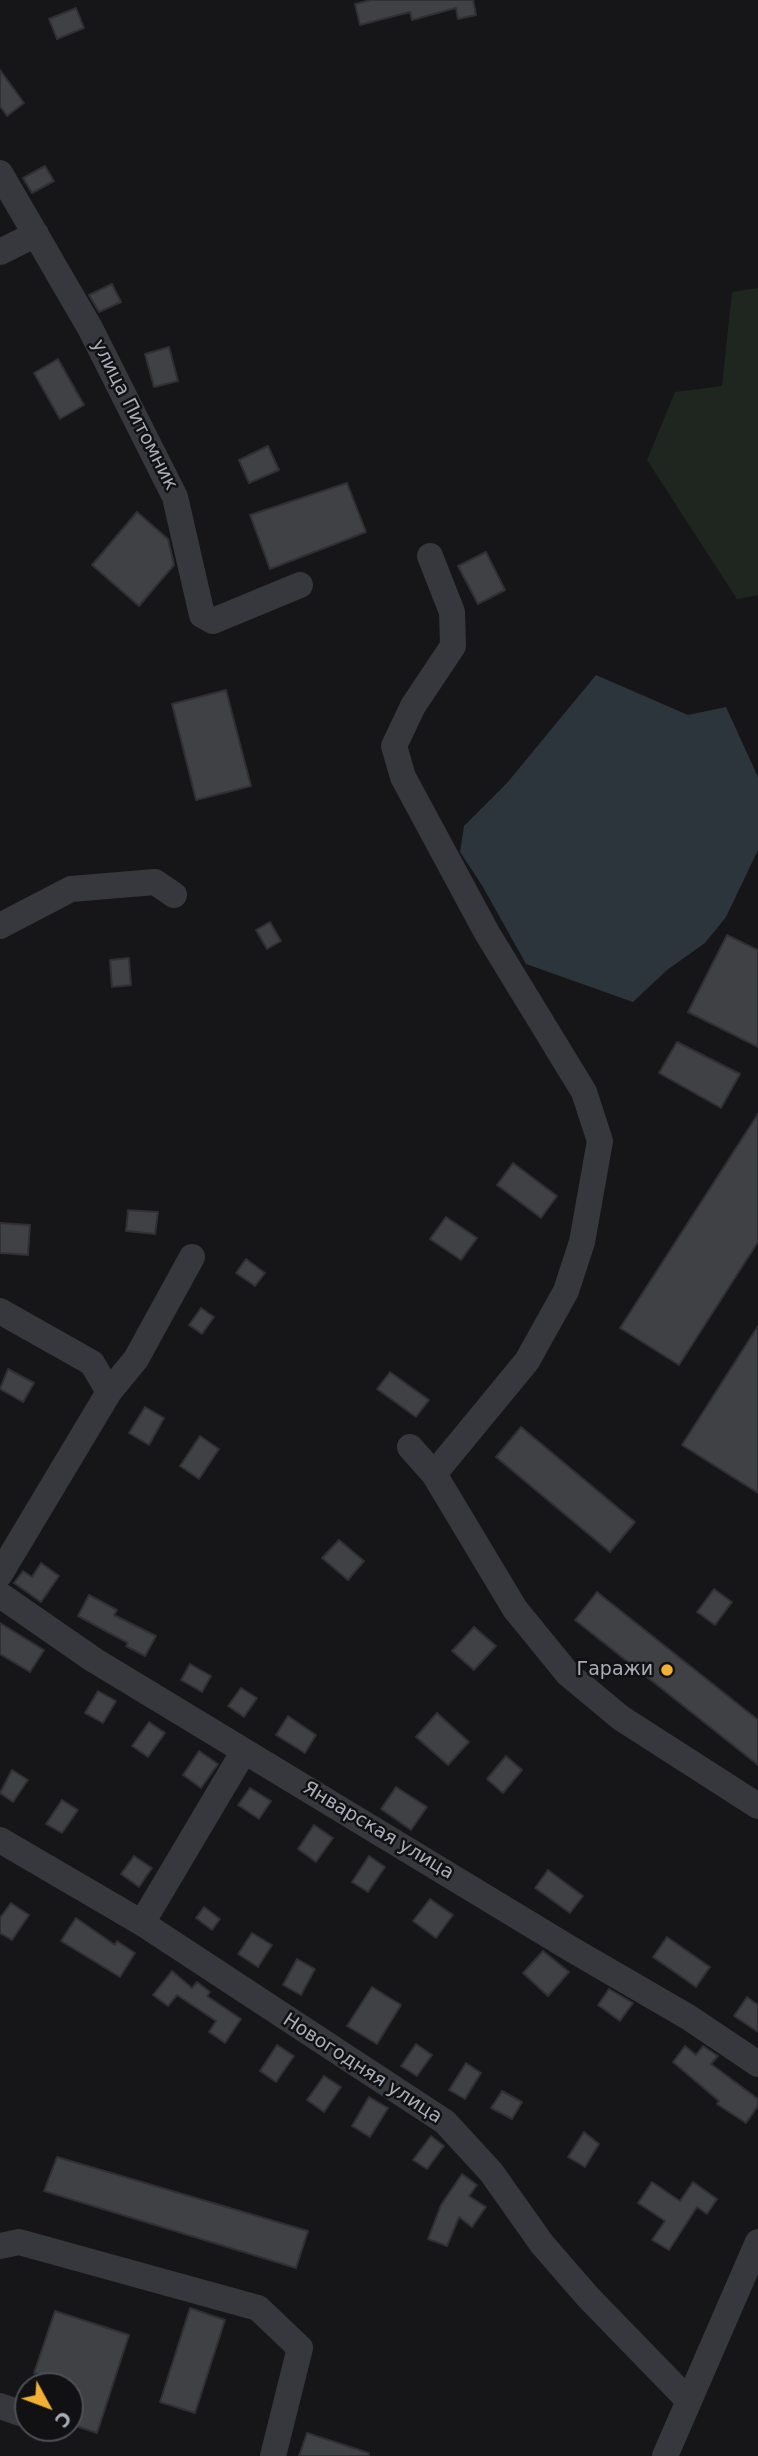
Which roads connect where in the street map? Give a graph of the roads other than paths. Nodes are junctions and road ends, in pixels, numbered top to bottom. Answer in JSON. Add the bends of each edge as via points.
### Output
{"nodes":[{"id":1,"x":0,"y":173,"type":"edge"},
{"id":2,"x":36,"y":234,"type":"junction"},
{"id":3,"x":0,"y":251,"type":"edge"},
{"id":4,"x":430,"y":556,"type":"dead end"},
{"id":5,"x":300,"y":585,"type":"dead end"},
{"id":6,"x":174,"y":895,"type":"dead end"},
{"id":7,"x":0,"y":926,"type":"edge"},
{"id":8,"x":192,"y":1257,"type":"dead end"},
{"id":9,"x":0,"y":1311,"type":"edge"},
{"id":10,"x":109,"y":1392,"type":"junction"},
{"id":11,"x":410,"y":1447,"type":"dead end"},
{"id":12,"x":434,"y":1474,"type":"junction"},
{"id":13,"x":0,"y":1574,"type":"edge"},
{"id":14,"x":0,"y":1595,"type":"edge"},
{"id":15,"x":244,"y":1751,"type":"junction"},
{"id":16,"x":758,"y":1805,"type":"edge"},
{"id":17,"x":0,"y":1840,"type":"edge"},
{"id":18,"x":142,"y":1923,"type":"junction"},
{"id":19,"x":758,"y":2064,"type":"edge"},
{"id":20,"x":758,"y":2242,"type":"edge"},
{"id":21,"x":0,"y":2246,"type":"edge"},
{"id":22,"x":690,"y":2401,"type":"junction"},
{"id":23,"x":273,"y":2456,"type":"edge"},
{"id":24,"x":666,"y":2456,"type":"edge"}],
"edges":[{"from":1,"to":2,"type":"street","name":"улица Питомник"},
{"from":2,"to":3,"type":"street"},
{"from":2,"to":5,"type":"street","name":"улица Питомник","via":[[96,339],[176,497],[202,615],[213,621]]},
{"from":4,"to":12,"type":"street","via":[[452,612],[453,646],[412,706],[394,746],[403,777],[487,933],[584,1092],[600,1141],[582,1242],[566,1291],[527,1361]]},
{"from":6,"to":7,"type":"street","via":[[155,882],[71,889]]},
{"from":8,"to":10,"type":"street","via":[[136,1359]]},
{"from":9,"to":10,"type":"street","via":[[92,1363]]},
{"from":10,"to":13,"type":"street"},
{"from":11,"to":12,"type":"street"},
{"from":12,"to":16,"type":"street","via":[[515,1609],[568,1674],[621,1718]]},
{"from":14,"to":15,"type":"street","name":"Январская улица","via":[[94,1660]]},
{"from":15,"to":18,"type":"street"},
{"from":15,"to":19,"type":"street","name":"Январская улица","via":[[688,2017]]},
{"from":17,"to":18,"type":"street","name":"Новогодняя улица"},
{"from":18,"to":22,"type":"street","name":"Новогодняя улица","via":[[445,2122],[491,2172],[542,2244],[588,2297]]},
{"from":20,"to":22,"type":"street"},
{"from":21,"to":23,"type":"street","via":[[19,2242],[258,2308],[300,2348]]},
{"from":22,"to":24,"type":"street"}]}
